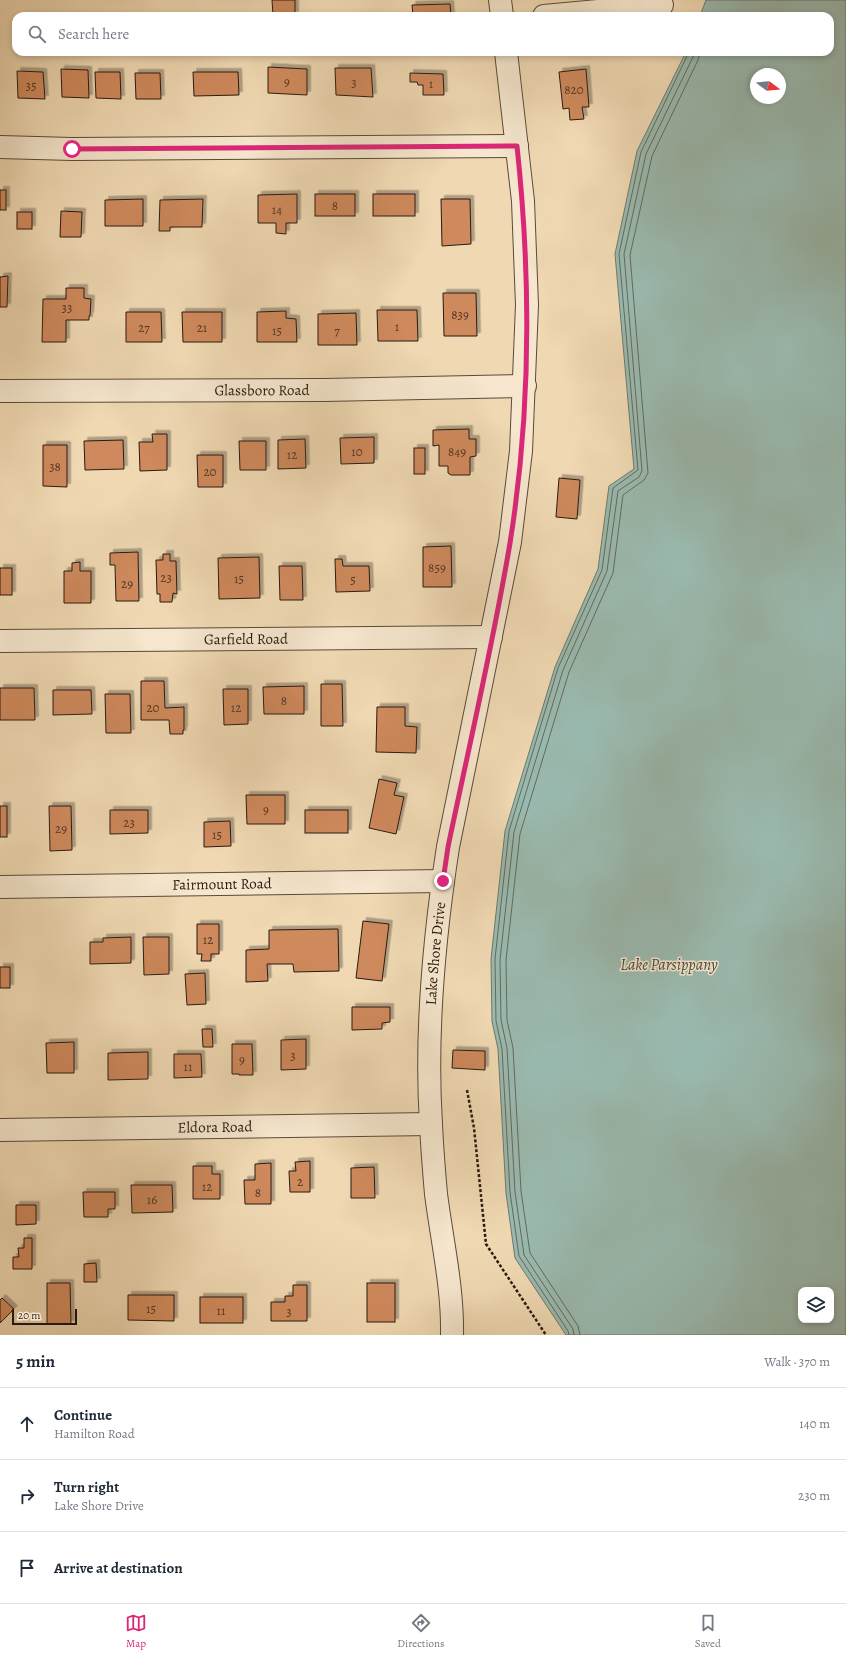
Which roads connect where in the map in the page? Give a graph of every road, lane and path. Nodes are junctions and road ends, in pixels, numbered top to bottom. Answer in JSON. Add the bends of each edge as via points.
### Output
{"nodes":[{"id":1,"x":500,"y":0,"type":"edge"},
{"id":2,"x":662,"y":5,"type":"dead end"},
{"id":3,"x":502,"y":12,"type":"edge"},
{"id":4,"x":587,"y":12,"type":"edge"},
{"id":5,"x":506,"y":56,"type":"edge"},
{"id":6,"x":517,"y":146,"type":"junction"},
{"id":7,"x":0,"y":148,"type":"edge"},
{"id":8,"x":525,"y":386,"type":"junction"},
{"id":9,"x":0,"y":391,"type":"edge"},
{"id":10,"x":491,"y":637,"type":"junction"},
{"id":11,"x":0,"y":641,"type":"edge"},
{"id":12,"x":443,"y":881,"type":"junction"},
{"id":13,"x":0,"y":886,"type":"edge"},
{"id":14,"x":467,"y":1090,"type":"dead end"},
{"id":15,"x":431,"y":1124,"type":"junction"},
{"id":16,"x":0,"y":1130,"type":"edge"},
{"id":17,"x":452,"y":1335,"type":"edge"},
{"id":18,"x":546,"y":1335,"type":"edge"}],
"edges":[{"from":1,"to":3,"type":"street"},
{"from":2,"to":4,"type":"street"},
{"from":5,"to":6,"type":"street","name":"Lake Shore Drive"},
{"from":6,"to":7,"type":"street"},
{"from":6,"to":8,"type":"street","name":"Lake Shore Drive","via":[[523,201],[527,305]]},
{"from":8,"to":9,"type":"street","name":"Glassboro Road","via":[[324,390]]},
{"from":8,"to":10,"type":"street","name":"Lake Shore Drive","via":[[521,451],[510,542]]},
{"from":10,"to":11,"type":"street","name":"Garfield Road"},
{"from":10,"to":12,"type":"street","name":"Lake Shore Drive"},
{"from":12,"to":13,"type":"street","name":"Fairmount Road"},
{"from":12,"to":15,"type":"street","name":"Lake Shore Drive","via":[[431,989]]},
{"from":14,"to":18,"type":"path","via":[[474,1128],[486,1244]]},
{"from":15,"to":16,"type":"street","name":"Eldora Road"},
{"from":15,"to":17,"type":"street","name":"Lake Shore Drive"}]}
